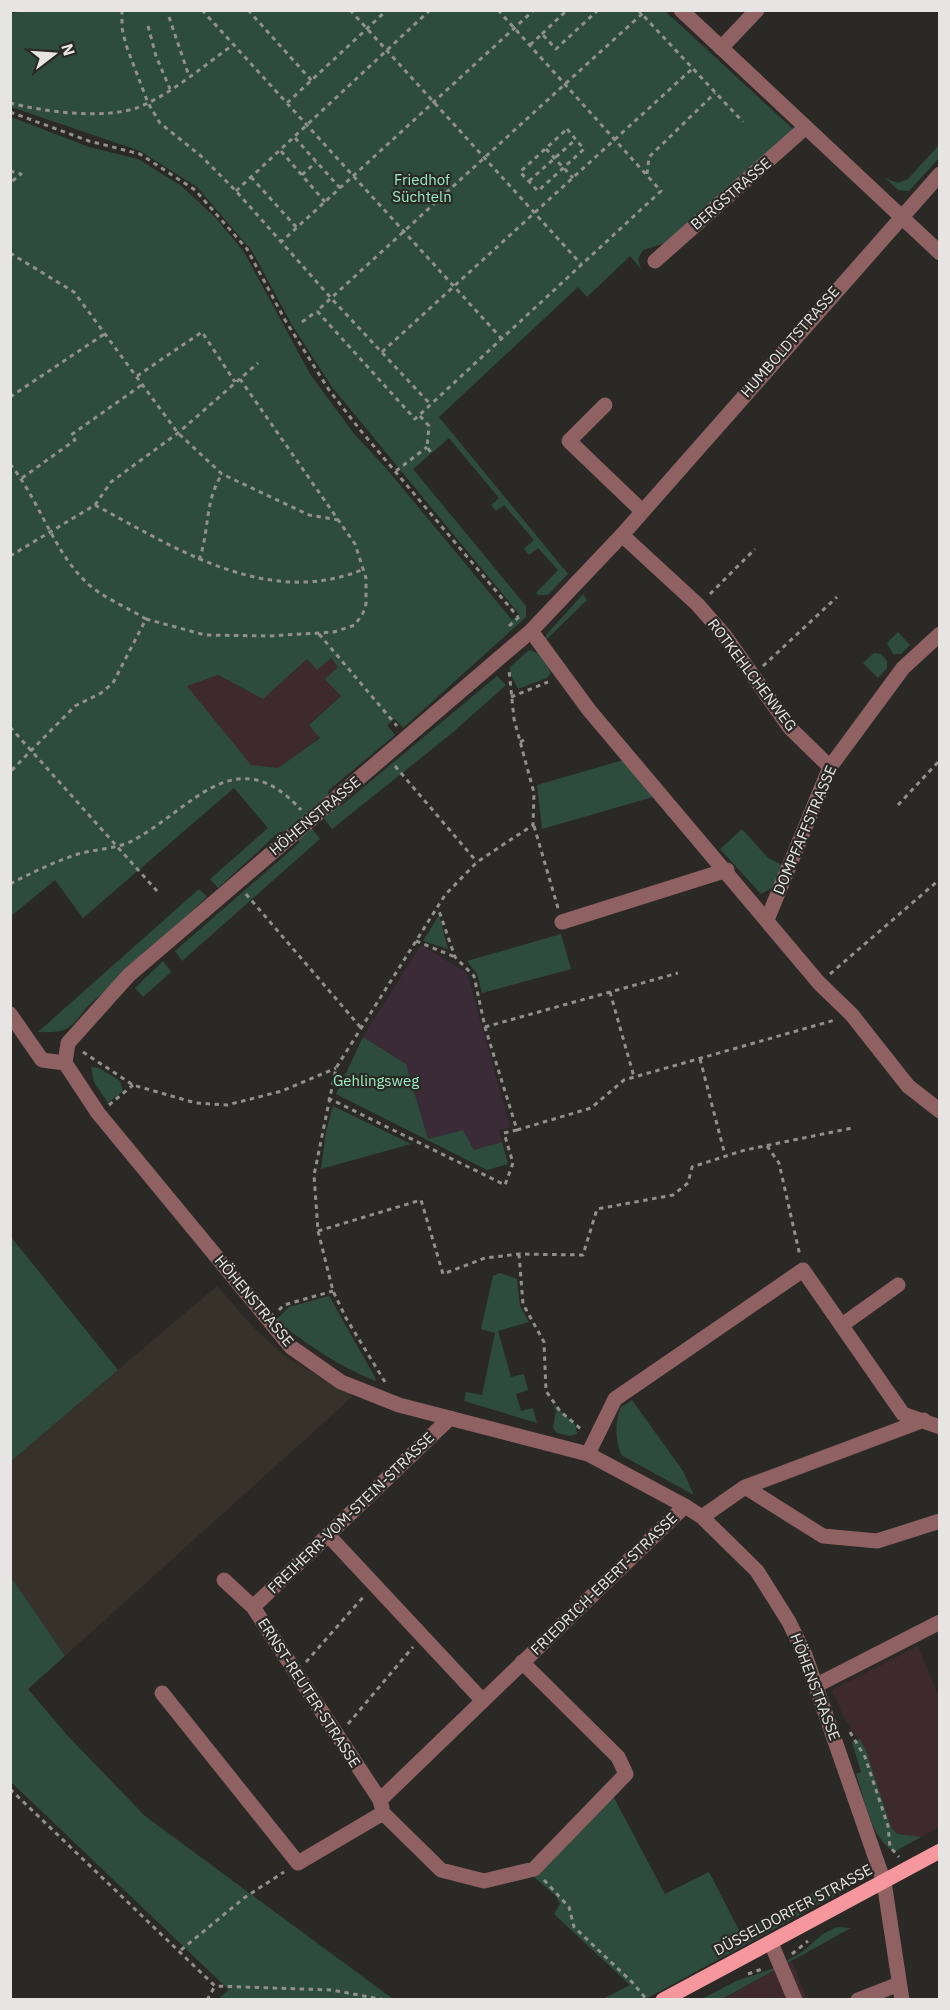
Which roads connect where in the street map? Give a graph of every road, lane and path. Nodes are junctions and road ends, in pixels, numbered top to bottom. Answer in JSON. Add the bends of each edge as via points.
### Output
{"nodes":[{"id":1,"x":127,"y":10,"type":"edge"},
{"id":2,"x":202,"y":10,"type":"edge"},
{"id":3,"x":209,"y":10,"type":"edge"},
{"id":4,"x":248,"y":10,"type":"edge"},
{"id":5,"x":350,"y":10,"type":"edge"},
{"id":6,"x":387,"y":10,"type":"edge"},
{"id":7,"x":430,"y":10,"type":"edge"},
{"id":8,"x":498,"y":10,"type":"edge"},
{"id":9,"x":534,"y":10,"type":"edge"},
{"id":10,"x":567,"y":10,"type":"edge"},
{"id":11,"x":598,"y":10,"type":"edge"},
{"id":12,"x":681,"y":10,"type":"edge"},
{"id":13,"x":757,"y":10,"type":"edge"},
{"id":14,"x":122,"y":11,"type":"edge"},
{"id":15,"x":642,"y":12,"type":"edge"},
{"id":16,"x":169,"y":17,"type":"dead end"},
{"id":17,"x":209,"y":19,"type":"junction"},
{"id":18,"x":148,"y":26,"type":"dead end"},
{"id":19,"x":367,"y":29,"type":"junction"},
{"id":20,"x":514,"y":29,"type":"junction"},
{"id":21,"x":542,"y":34,"type":"junction"},
{"id":22,"x":233,"y":45,"type":"junction"},
{"id":23,"x":529,"y":46,"type":"junction"},
{"id":24,"x":721,"y":48,"type":"junction"},
{"id":25,"x":388,"y":51,"type":"junction"},
{"id":26,"x":693,"y":68,"type":"junction"},
{"id":27,"x":189,"y":76,"type":"junction"},
{"id":28,"x":312,"y":81,"type":"junction"},
{"id":29,"x":565,"y":84,"type":"junction"},
{"id":30,"x":170,"y":89,"type":"junction"},
{"id":31,"x":715,"y":93,"type":"junction"},
{"id":32,"x":433,"y":102,"type":"junction"},
{"id":33,"x":10,"y":103,"type":"edge"},
{"id":34,"x":148,"y":103,"type":"junction"},
{"id":35,"x":287,"y":103,"type":"junction"},
{"id":36,"x":10,"y":112,"type":"edge"},
{"id":37,"x":743,"y":122,"type":"dead end"},
{"id":38,"x":309,"y":126,"type":"junction"},
{"id":39,"x":806,"y":127,"type":"junction"},
{"id":40,"x":295,"y":138,"type":"junction"},
{"id":41,"x":576,"y":139,"type":"junction"},
{"id":42,"x":614,"y":140,"type":"junction"},
{"id":43,"x":546,"y":148,"type":"junction"},
{"id":44,"x":280,"y":151,"type":"junction"},
{"id":45,"x":484,"y":158,"type":"junction"},
{"id":46,"x":555,"y":158,"type":"junction"},
{"id":47,"x":316,"y":162,"type":"junction"},
{"id":48,"x":563,"y":167,"type":"junction"},
{"id":49,"x":10,"y":171,"type":"edge"},
{"id":50,"x":939,"y":174,"type":"edge"},
{"id":51,"x":302,"y":175,"type":"junction"},
{"id":52,"x":354,"y":175,"type":"junction"},
{"id":53,"x":646,"y":175,"type":"junction"},
{"id":54,"x":251,"y":177,"type":"junction"},
{"id":55,"x":573,"y":178,"type":"junction"},
{"id":56,"x":529,"y":181,"type":"junction"},
{"id":57,"x":10,"y":183,"type":"edge"},
{"id":58,"x":340,"y":188,"type":"junction"},
{"id":59,"x":236,"y":190,"type":"junction"},
{"id":60,"x":325,"y":202,"type":"junction"},
{"id":61,"x":534,"y":213,"type":"junction"},
{"id":62,"x":900,"y":217,"type":"junction"},
{"id":63,"x":297,"y":228,"type":"junction"},
{"id":64,"x":404,"y":232,"type":"junction"},
{"id":65,"x":280,"y":243,"type":"junction"},
{"id":66,"x":939,"y":253,"type":"edge"},
{"id":67,"x":10,"y":254,"type":"edge"},
{"id":68,"x":655,"y":261,"type":"dead end"},
{"id":69,"x":581,"y":264,"type":"junction"},
{"id":70,"x":455,"y":286,"type":"junction"},
{"id":71,"x":331,"y":298,"type":"junction"},
{"id":72,"x":317,"y":311,"type":"junction"},
{"id":73,"x":302,"y":322,"type":"dead end"},
{"id":74,"x":106,"y":333,"type":"junction"},
{"id":75,"x":501,"y":338,"type":"junction"},
{"id":76,"x":382,"y":352,"type":"junction"},
{"id":77,"x":258,"y":363,"type":"dead end"},
{"id":78,"x":137,"y":376,"type":"junction"},
{"id":79,"x":240,"y":379,"type":"junction"},
{"id":80,"x":235,"y":382,"type":"junction"},
{"id":81,"x":143,"y":384,"type":"junction"},
{"id":82,"x":10,"y":397,"type":"edge"},
{"id":83,"x":431,"y":405,"type":"junction"},
{"id":84,"x":605,"y":405,"type":"dead end"},
{"id":85,"x":420,"y":416,"type":"junction"},
{"id":86,"x":178,"y":433,"type":"junction"},
{"id":87,"x":426,"y":447,"type":"junction"},
{"id":88,"x":432,"y":454,"type":"dead end"},
{"id":89,"x":10,"y":464,"type":"edge"},
{"id":90,"x":396,"y":471,"type":"junction"},
{"id":91,"x":222,"y":474,"type":"junction"},
{"id":92,"x":22,"y":478,"type":"junction"},
{"id":93,"x":95,"y":505,"type":"junction"},
{"id":94,"x":642,"y":511,"type":"junction"},
{"id":95,"x":339,"y":520,"type":"junction"},
{"id":96,"x":51,"y":534,"type":"junction"},
{"id":97,"x":622,"y":535,"type":"junction"},
{"id":98,"x":755,"y":549,"type":"dead end"},
{"id":99,"x":10,"y":556,"type":"edge"},
{"id":100,"x":199,"y":560,"type":"junction"},
{"id":101,"x":364,"y":569,"type":"junction"},
{"id":102,"x":837,"y":597,"type":"dead end"},
{"id":103,"x":698,"y":605,"type":"junction"},
{"id":104,"x":519,"y":617,"type":"junction"},
{"id":105,"x":146,"y":619,"type":"junction"},
{"id":106,"x":531,"y":631,"type":"junction"},
{"id":107,"x":503,"y":632,"type":"dead end"},
{"id":108,"x":319,"y":634,"type":"junction"},
{"id":109,"x":939,"y":634,"type":"edge"},
{"id":110,"x":508,"y":651,"type":"junction"},
{"id":111,"x":753,"y":675,"type":"junction"},
{"id":112,"x":563,"y":676,"type":"junction"},
{"id":113,"x":511,"y":698,"type":"junction"},
{"id":114,"x":10,"y":727,"type":"edge"},
{"id":115,"x":407,"y":738,"type":"junction"},
{"id":116,"x":528,"y":738,"type":"dead end"},
{"id":117,"x":520,"y":742,"type":"junction"},
{"id":118,"x":31,"y":752,"type":"junction"},
{"id":119,"x":385,"y":757,"type":"junction"},
{"id":120,"x":939,"y":760,"type":"edge"},
{"id":121,"x":830,"y":768,"type":"junction"},
{"id":122,"x":10,"y":772,"type":"edge"},
{"id":123,"x":898,"y":805,"type":"dead end"},
{"id":124,"x":311,"y":821,"type":"junction"},
{"id":125,"x":533,"y":825,"type":"junction"},
{"id":126,"x":117,"y":845,"type":"junction"},
{"id":127,"x":477,"y":862,"type":"junction"},
{"id":128,"x":727,"y":870,"type":"junction"},
{"id":129,"x":939,"y":879,"type":"edge"},
{"id":130,"x":10,"y":884,"type":"edge"},
{"id":131,"x":236,"y":884,"type":"junction"},
{"id":132,"x":157,"y":891,"type":"dead end"},
{"id":133,"x":438,"y":908,"type":"junction"},
{"id":134,"x":767,"y":920,"type":"junction"},
{"id":135,"x":562,"y":922,"type":"joint"},
{"id":136,"x":416,"y":941,"type":"junction"},
{"id":137,"x":454,"y":957,"type":"junction"},
{"id":138,"x":678,"y":973,"type":"dead end"},
{"id":139,"x":819,"y":983,"type":"junction"},
{"id":140,"x":610,"y":992,"type":"junction"},
{"id":141,"x":10,"y":1014,"type":"edge"},
{"id":142,"x":852,"y":1015,"type":"junction"},
{"id":143,"x":485,"y":1027,"type":"junction"},
{"id":144,"x":362,"y":1029,"type":"junction"},
{"id":145,"x":69,"y":1042,"type":"junction"},
{"id":146,"x":700,"y":1059,"type":"junction"},
{"id":147,"x":66,"y":1063,"type":"junction"},
{"id":148,"x":336,"y":1068,"type":"junction"},
{"id":149,"x":634,"y":1077,"type":"junction"},
{"id":150,"x":133,"y":1085,"type":"junction"},
{"id":151,"x":328,"y":1098,"type":"junction"},
{"id":152,"x":939,"y":1110,"type":"edge"},
{"id":153,"x":98,"y":1113,"type":"junction"},
{"id":154,"x":852,"y":1128,"type":"dead end"},
{"id":155,"x":517,"y":1130,"type":"junction"},
{"id":156,"x":766,"y":1146,"type":"junction"},
{"id":157,"x":725,"y":1155,"type":"junction"},
{"id":158,"x":318,"y":1231,"type":"junction"},
{"id":159,"x":519,"y":1254,"type":"junction"},
{"id":160,"x":803,"y":1270,"type":"junction"},
{"id":161,"x":898,"y":1285,"type":"dead end"},
{"id":162,"x":333,"y":1291,"type":"junction"},
{"id":163,"x":269,"y":1320,"type":"junction"},
{"id":164,"x":842,"y":1325,"type":"junction"},
{"id":165,"x":399,"y":1405,"type":"junction"},
{"id":166,"x":450,"y":1419,"type":"junction"},
{"id":167,"x":924,"y":1420,"type":"junction"},
{"id":168,"x":939,"y":1427,"type":"edge"},
{"id":169,"x":591,"y":1447,"type":"junction"},
{"id":170,"x":745,"y":1487,"type":"junction"},
{"id":171,"x":685,"y":1506,"type":"junction"},
{"id":172,"x":702,"y":1517,"type":"junction"},
{"id":173,"x":939,"y":1521,"type":"edge"},
{"id":174,"x":328,"y":1535,"type":"junction"},
{"id":175,"x":224,"y":1580,"type":"dead end"},
{"id":176,"x":375,"y":1585,"type":"junction"},
{"id":177,"x":253,"y":1607,"type":"junction"},
{"id":178,"x":939,"y":1622,"type":"edge"},
{"id":179,"x":423,"y":1637,"type":"junction"},
{"id":180,"x":522,"y":1662,"type":"junction"},
{"id":181,"x":296,"y":1674,"type":"junction"},
{"id":182,"x":817,"y":1685,"type":"junction"},
{"id":183,"x":162,"y":1693,"type":"dead end"},
{"id":184,"x":483,"y":1701,"type":"junction"},
{"id":185,"x":847,"y":1727,"type":"dead end"},
{"id":186,"x":336,"y":1736,"type":"junction"},
{"id":187,"x":10,"y":1789,"type":"edge"},
{"id":188,"x":381,"y":1806,"type":"junction"},
{"id":189,"x":939,"y":1851,"type":"edge"},
{"id":190,"x":298,"y":1863,"type":"junction"},
{"id":191,"x":534,"y":1869,"type":"junction"},
{"id":192,"x":902,"y":1872,"type":"junction"},
{"id":193,"x":884,"y":1882,"type":"junction"},
{"id":194,"x":771,"y":1943,"type":"junction"},
{"id":195,"x":181,"y":1950,"type":"junction"},
{"id":196,"x":899,"y":1984,"type":"junction"},
{"id":197,"x":215,"y":1986,"type":"junction"},
{"id":198,"x":207,"y":2000,"type":"edge"},
{"id":199,"x":385,"y":2000,"type":"edge"},
{"id":200,"x":647,"y":2000,"type":"edge"},
{"id":201,"x":663,"y":2000,"type":"edge"},
{"id":202,"x":795,"y":2000,"type":"edge"},
{"id":203,"x":858,"y":2000,"type":"edge"},
{"id":204,"x":902,"y":2000,"type":"edge"}],
"edges":[{"from":1,"to":14,"type":"path"},
{"from":2,"to":17,"type":"path"},
{"from":3,"to":17,"type":"path"},
{"from":4,"to":28,"type":"path"},
{"from":5,"to":19,"type":"path"},
{"from":6,"to":19,"type":"path"},
{"from":7,"to":25,"type":"path"},
{"from":8,"to":20,"type":"path"},
{"from":9,"to":20,"type":"path"},
{"from":10,"to":21,"type":"path"},
{"from":11,"to":21,"type":"path","via":[[556,49]]},
{"from":12,"to":24,"type":"street"},
{"from":13,"to":24,"type":"street"},
{"from":14,"to":34,"type":"path","via":[[123,36]]},
{"from":15,"to":26,"type":"path"},
{"from":15,"to":29,"type":"path"},
{"from":16,"to":27,"type":"path"},
{"from":17,"to":22,"type":"path"},
{"from":18,"to":30,"type":"path"},
{"from":19,"to":25,"type":"path"},
{"from":19,"to":28,"type":"path"},
{"from":20,"to":23,"type":"path"},
{"from":20,"to":32,"type":"path"},
{"from":21,"to":23,"type":"path"},
{"from":22,"to":27,"type":"path"},
{"from":22,"to":35,"type":"path"},
{"from":23,"to":29,"type":"path"},
{"from":24,"to":39,"type":"street"},
{"from":25,"to":32,"type":"path"},
{"from":25,"to":38,"type":"path"},
{"from":26,"to":31,"type":"path"},
{"from":26,"to":42,"type":"path"},
{"from":27,"to":30,"type":"path"},
{"from":28,"to":35,"type":"path"},
{"from":29,"to":42,"type":"path"},
{"from":29,"to":45,"type":"path"},
{"from":30,"to":34,"type":"path"},
{"from":31,"to":37,"type":"path"},
{"from":31,"to":53,"type":"path","via":[[649,157]]},
{"from":32,"to":45,"type":"path"},
{"from":32,"to":52,"type":"path"},
{"from":33,"to":34,"type":"path","via":[[39,110],[116,113]]},
{"from":34,"to":59,"type":"path","via":[[165,128]]},
{"from":35,"to":38,"type":"path"},
{"from":36,"to":90,"type":"path","via":[[89,141],[140,154],[195,190],[247,249],[329,390]]},
{"from":38,"to":40,"type":"path"},
{"from":38,"to":52,"type":"path"},
{"from":39,"to":62,"type":"street"},
{"from":39,"to":68,"type":"street","name":"BERGSTRASSE"},
{"from":40,"to":44,"type":"path"},
{"from":40,"to":47,"type":"path"},
{"from":41,"to":43,"type":"path","via":[[567,129]]},
{"from":41,"to":46,"type":"path"},
{"from":41,"to":48,"type":"path","via":[[584,149]]},
{"from":42,"to":53,"type":"path"},
{"from":42,"to":55,"type":"path"},
{"from":43,"to":46,"type":"path"},
{"from":43,"to":56,"type":"path","via":[[520,172]]},
{"from":44,"to":51,"type":"path"},
{"from":44,"to":54,"type":"path"},
{"from":45,"to":61,"type":"path"},
{"from":45,"to":64,"type":"path"},
{"from":46,"to":48,"type":"path"},
{"from":46,"to":56,"type":"path"},
{"from":47,"to":51,"type":"path"},
{"from":47,"to":58,"type":"path"},
{"from":48,"to":55,"type":"path"},
{"from":48,"to":56,"type":"path","via":[[538,191]]},
{"from":49,"to":57,"type":"path","via":[[21,174]]},
{"from":50,"to":62,"type":"street","name":"HUMBOLDTSTRASSE"},
{"from":51,"to":60,"type":"path"},
{"from":52,"to":58,"type":"path"},
{"from":52,"to":64,"type":"path"},
{"from":53,"to":69,"type":"path","via":[[661,191]]},
{"from":54,"to":59,"type":"path"},
{"from":54,"to":63,"type":"path"},
{"from":55,"to":61,"type":"path"},
{"from":58,"to":60,"type":"path"},
{"from":59,"to":65,"type":"path"},
{"from":60,"to":63,"type":"path"},
{"from":61,"to":69,"type":"path"},
{"from":61,"to":70,"type":"path"},
{"from":62,"to":66,"type":"street"},
{"from":62,"to":94,"type":"street","name":"HUMBOLDTSTRASSE"},
{"from":63,"to":65,"type":"path"},
{"from":64,"to":70,"type":"path"},
{"from":64,"to":71,"type":"path"},
{"from":65,"to":71,"type":"path"},
{"from":67,"to":74,"type":"path","via":[[74,292]]},
{"from":69,"to":75,"type":"path"},
{"from":70,"to":75,"type":"path"},
{"from":70,"to":76,"type":"path"},
{"from":71,"to":72,"type":"path"},
{"from":71,"to":76,"type":"path"},
{"from":72,"to":73,"type":"path"},
{"from":72,"to":85,"type":"path","via":[[416,419]]},
{"from":74,"to":78,"type":"path"},
{"from":74,"to":82,"type":"path"},
{"from":75,"to":83,"type":"path"},
{"from":76,"to":83,"type":"path"},
{"from":77,"to":79,"type":"path"},
{"from":78,"to":80,"type":"path","via":[[202,332]]},
{"from":78,"to":81,"type":"path"},
{"from":79,"to":80,"type":"path"},
{"from":79,"to":95,"type":"path"},
{"from":80,"to":86,"type":"path"},
{"from":81,"to":86,"type":"path"},
{"from":81,"to":92,"type":"path","via":[[71,435],[75,440]]},
{"from":83,"to":85,"type":"path"},
{"from":84,"to":94,"type":"street","via":[[569,441]]},
{"from":85,"to":87,"type":"path","via":[[429,426]]},
{"from":86,"to":91,"type":"path"},
{"from":86,"to":93,"type":"path","via":[[111,482]]},
{"from":87,"to":88,"type":"path"},
{"from":87,"to":90,"type":"path"},
{"from":89,"to":92,"type":"path"},
{"from":90,"to":104,"type":"path"},
{"from":91,"to":95,"type":"path","via":[[309,516]]},
{"from":91,"to":100,"type":"path","via":[[208,503]]},
{"from":92,"to":96,"type":"path"},
{"from":93,"to":96,"type":"path"},
{"from":93,"to":100,"type":"path"},
{"from":94,"to":97,"type":"street","name":"HUMBOLDTSTRASSE"},
{"from":95,"to":101,"type":"path","via":[[355,544]]},
{"from":96,"to":99,"type":"path"},
{"from":96,"to":105,"type":"path","via":[[87,583]]},
{"from":97,"to":103,"type":"street","name":"ROTKEHLCHENWEG"},
{"from":97,"to":106,"type":"street","name":"HUMBOLDTSTRASSE"},
{"from":98,"to":103,"type":"path"},
{"from":100,"to":101,"type":"path","via":[[228,572],[283,581],[320,582]]},
{"from":101,"to":108,"type":"path","via":[[368,590],[359,622]]},
{"from":102,"to":111,"type":"path"},
{"from":103,"to":111,"type":"street","name":"ROTKEHLCHENWEG"},
{"from":104,"to":106,"type":"path"},
{"from":104,"to":107,"type":"path"},
{"from":105,"to":108,"type":"path","via":[[205,635]]},
{"from":105,"to":118,"type":"path","via":[[113,683],[75,706]]},
{"from":106,"to":110,"type":"street","name":"HÖHENSTRASSE"},
{"from":106,"to":112,"type":"street"},
{"from":108,"to":115,"type":"path"},
{"from":109,"to":121,"type":"street","name":"DOMPFAFFSTRASSE","via":[[903,668]]},
{"from":110,"to":113,"type":"path"},
{"from":110,"to":115,"type":"street","name":"HÖHENSTRASSE"},
{"from":111,"to":121,"type":"street","name":"ROTKEHLCHENWEG","via":[[790,728]]},
{"from":112,"to":113,"type":"path"},
{"from":112,"to":128,"type":"street"},
{"from":113,"to":117,"type":"path"},
{"from":114,"to":118,"type":"path"},
{"from":115,"to":119,"type":"street","name":"HÖHENSTRASSE"},
{"from":116,"to":117,"type":"path"},
{"from":117,"to":125,"type":"path","via":[[534,793]]},
{"from":118,"to":122,"type":"path"},
{"from":118,"to":126,"type":"path"},
{"from":119,"to":124,"type":"street","name":"HÖHENSTRASSE"},
{"from":119,"to":127,"type":"path"},
{"from":120,"to":123,"type":"path"},
{"from":121,"to":134,"type":"street","name":"DOMPFAFFSTRASSE"},
{"from":124,"to":126,"type":"path","via":[[284,791],[260,778],[225,780],[130,842]]},
{"from":124,"to":131,"type":"street","name":"HÖHENSTRASSE"},
{"from":125,"to":127,"type":"path"},
{"from":125,"to":135,"type":"path"},
{"from":126,"to":130,"type":"path","via":[[43,867]]},
{"from":126,"to":132,"type":"path"},
{"from":127,"to":133,"type":"path","via":[[445,895]]},
{"from":128,"to":134,"type":"street"},
{"from":128,"to":135,"type":"street"},
{"from":129,"to":139,"type":"path"},
{"from":131,"to":144,"type":"path"},
{"from":131,"to":145,"type":"street","name":"HÖHENSTRASSE","via":[[129,975]]},
{"from":133,"to":136,"type":"path"},
{"from":133,"to":137,"type":"path"},
{"from":134,"to":139,"type":"street"},
{"from":136,"to":137,"type":"path"},
{"from":136,"to":144,"type":"path"},
{"from":137,"to":143,"type":"path","via":[[474,976]]},
{"from":138,"to":140,"type":"path"},
{"from":139,"to":142,"type":"street"},
{"from":140,"to":143,"type":"path"},
{"from":140,"to":149,"type":"path"},
{"from":141,"to":147,"type":"street","via":[[42,1060]]},
{"from":142,"to":146,"type":"path"},
{"from":142,"to":152,"type":"street","via":[[908,1086]]},
{"from":143,"to":155,"type":"path"},
{"from":144,"to":148,"type":"path"},
{"from":145,"to":147,"type":"street"},
{"from":145,"to":150,"type":"path"},
{"from":146,"to":149,"type":"path"},
{"from":146,"to":157,"type":"path"},
{"from":147,"to":153,"type":"street","name":"HÖHENSTRASSE"},
{"from":148,"to":150,"type":"path","via":[[282,1091],[227,1105],[196,1103]]},
{"from":148,"to":151,"type":"path"},
{"from":149,"to":155,"type":"path","via":[[624,1080],[591,1108]]},
{"from":150,"to":153,"type":"path"},
{"from":151,"to":155,"type":"path","via":[[505,1185],[513,1162],[504,1133]]},
{"from":151,"to":158,"type":"path","via":[[314,1175]]},
{"from":153,"to":163,"type":"street","name":"HÖHENSTRASSE"},
{"from":154,"to":156,"type":"path"},
{"from":156,"to":157,"type":"path"},
{"from":156,"to":160,"type":"path","via":[[779,1163]]},
{"from":157,"to":159,"type":"path","via":[[692,1167],[688,1183],[673,1195],[597,1209],[582,1255]]},
{"from":158,"to":159,"type":"path","via":[[421,1200],[443,1274],[485,1258]]},
{"from":158,"to":162,"type":"path"},
{"from":159,"to":169,"type":"path","via":[[524,1304],[544,1342],[546,1390]]},
{"from":160,"to":164,"type":"street"},
{"from":160,"to":169,"type":"street","via":[[615,1399]]},
{"from":161,"to":164,"type":"street"},
{"from":162,"to":163,"type":"path","via":[[284,1305]]},
{"from":162,"to":165,"type":"path","via":[[345,1318]]},
{"from":163,"to":165,"type":"street","name":"HÖHENSTRASSE","via":[[291,1347],[341,1382]]},
{"from":164,"to":167,"type":"street","via":[[903,1414]]},
{"from":165,"to":166,"type":"street","name":"HÖHENSTRASSE"},
{"from":166,"to":169,"type":"street","name":"HÖHENSTRASSE"},
{"from":166,"to":174,"type":"street","name":"FREIHERR-VOM-STEIN-STRASSE"},
{"from":167,"to":168,"type":"street"},
{"from":167,"to":170,"type":"street"},
{"from":169,"to":171,"type":"street","name":"HÖHENSTRASSE"},
{"from":170,"to":172,"type":"street"},
{"from":170,"to":173,"type":"street","via":[[823,1536],[877,1541]]},
{"from":171,"to":172,"type":"street","name":"HÖHENSTRASSE"},
{"from":171,"to":180,"type":"street","name":"FRIEDRICH-EBERT-STRASSE"},
{"from":172,"to":182,"type":"street","name":"HÖHENSTRASSE","via":[[758,1571],[789,1622]]},
{"from":174,"to":176,"type":"street"},
{"from":174,"to":177,"type":"street","name":"FREIHERR-VOM-STEIN-STRASSE"},
{"from":175,"to":177,"type":"street","name":"ERNST-REUTER-STRASSE"},
{"from":176,"to":179,"type":"street"},
{"from":176,"to":181,"type":"path"},
{"from":177,"to":181,"type":"street","name":"ERNST-REUTER-STRASSE"},
{"from":178,"to":182,"type":"street"},
{"from":179,"to":184,"type":"street"},
{"from":179,"to":186,"type":"path"},
{"from":180,"to":184,"type":"street","name":"FRIEDRICH-EBERT-STRASSE"},
{"from":180,"to":191,"type":"street","name":"FRIEDRICH-EBERT-STRASSE","via":[[618,1757],[626,1774]]},
{"from":181,"to":186,"type":"street","name":"ERNST-REUTER-STRASSE"},
{"from":182,"to":193,"type":"street","name":"HÖHENSTRASSE"},
{"from":183,"to":190,"type":"street"},
{"from":184,"to":188,"type":"street","name":"FRIEDRICH-EBERT-STRASSE"},
{"from":185,"to":192,"type":"path","via":[[865,1757],[888,1826],[890,1847],[898,1855]]},
{"from":186,"to":188,"type":"street","name":"ERNST-REUTER-STRASSE"},
{"from":187,"to":195,"type":"path"},
{"from":188,"to":190,"type":"street","name":"FRIEDRICH-EBERT-STRASSE"},
{"from":188,"to":191,"type":"street","via":[[441,1870],[484,1881]]},
{"from":189,"to":192,"type":"main road","name":"DÜSSELDORFER STRASSE"},
{"from":190,"to":195,"type":"path","via":[[244,1898]]},
{"from":191,"to":200,"type":"path","via":[[569,1907],[574,1928]]},
{"from":192,"to":193,"type":"main road","name":"DÜSSELDORFER STRASSE"},
{"from":193,"to":194,"type":"main road","name":"DÜSSELDORFER STRASSE"},
{"from":193,"to":196,"type":"street","name":"HÖHENSTRASSE"},
{"from":194,"to":201,"type":"main road","name":"DÜSSELDORFER STRASSE"},
{"from":194,"to":202,"type":"street"},
{"from":195,"to":197,"type":"path"},
{"from":196,"to":203,"type":"street"},
{"from":196,"to":204,"type":"street","name":"HÖHENSTRASSE"},
{"from":197,"to":198,"type":"path"},
{"from":197,"to":199,"type":"path","via":[[332,1990]]}]}
